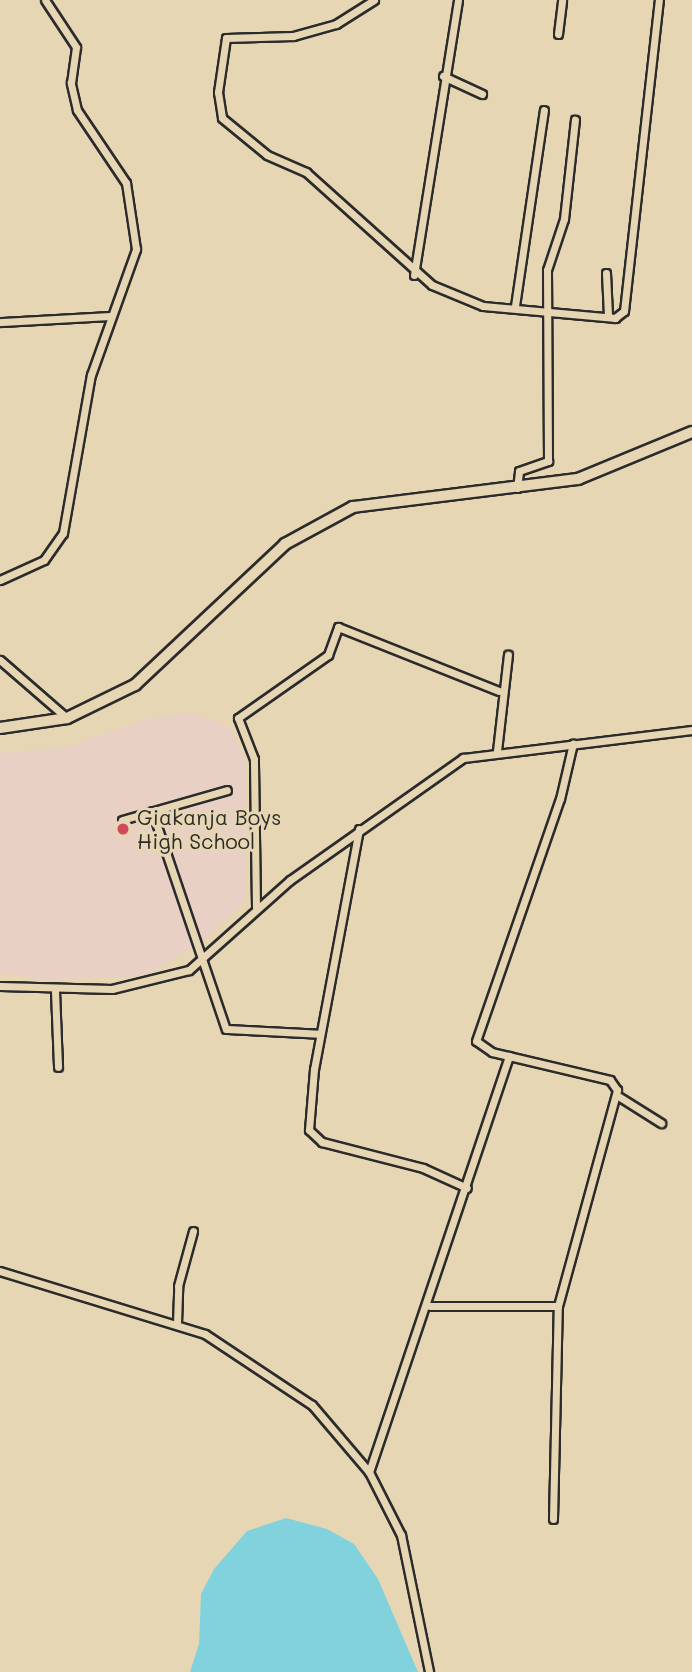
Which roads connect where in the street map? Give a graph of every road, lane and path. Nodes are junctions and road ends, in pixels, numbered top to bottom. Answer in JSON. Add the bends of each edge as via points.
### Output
{"nodes":[{"id":1,"x":45,"y":0,"type":"edge"},
{"id":2,"x":374,"y":0,"type":"edge"},
{"id":3,"x":457,"y":0,"type":"edge"},
{"id":4,"x":562,"y":0,"type":"edge"},
{"id":5,"x":659,"y":0,"type":"edge"},
{"id":6,"x":558,"y":34,"type":"dead end"},
{"id":7,"x":443,"y":76,"type":"junction"},
{"id":8,"x":482,"y":94,"type":"dead end"},
{"id":9,"x":544,"y":110,"type":"dead end"},
{"id":10,"x":575,"y":120,"type":"dead end"},
{"id":11,"x":606,"y":273,"type":"dead end"},
{"id":12,"x":414,"y":275,"type":"junction"},
{"id":13,"x":515,"y":306,"type":"junction"},
{"id":14,"x":549,"y":312,"type":"junction"},
{"id":15,"x":111,"y":316,"type":"junction"},
{"id":16,"x":608,"y":316,"type":"junction"},
{"id":17,"x":0,"y":322,"type":"edge"},
{"id":18,"x":692,"y":432,"type":"edge"},
{"id":19,"x":517,"y":489,"type":"junction"},
{"id":20,"x":0,"y":579,"type":"edge"},
{"id":21,"x":508,"y":655,"type":"dead end"},
{"id":22,"x":0,"y":660,"type":"edge"},
{"id":23,"x":499,"y":691,"type":"junction"},
{"id":24,"x":67,"y":718,"type":"junction"},
{"id":25,"x":0,"y":728,"type":"edge"},
{"id":26,"x":692,"y":730,"type":"edge"},
{"id":27,"x":573,"y":743,"type":"junction"},
{"id":28,"x":497,"y":751,"type":"junction"},
{"id":29,"x":227,"y":790,"type":"dead end"},
{"id":30,"x":152,"y":811,"type":"junction"},
{"id":31,"x":122,"y":820,"type":"dead end"},
{"id":32,"x":359,"y":829,"type":"junction"},
{"id":33,"x":256,"y":907,"type":"junction"},
{"id":34,"x":203,"y":960,"type":"junction"},
{"id":35,"x":0,"y":986,"type":"edge"},
{"id":36,"x":55,"y":991,"type":"junction"},
{"id":37,"x":320,"y":1034,"type":"junction"},
{"id":38,"x":509,"y":1056,"type":"junction"},
{"id":39,"x":58,"y":1067,"type":"dead end"},
{"id":40,"x":618,"y":1096,"type":"junction"},
{"id":41,"x":661,"y":1123,"type":"dead end"},
{"id":42,"x":467,"y":1188,"type":"junction"},
{"id":43,"x":193,"y":1231,"type":"dead end"},
{"id":44,"x":0,"y":1272,"type":"edge"},
{"id":45,"x":430,"y":1306,"type":"junction"},
{"id":46,"x":558,"y":1306,"type":"junction"},
{"id":47,"x":177,"y":1323,"type":"junction"},
{"id":48,"x":369,"y":1472,"type":"junction"},
{"id":49,"x":553,"y":1519,"type":"dead end"},
{"id":50,"x":429,"y":1672,"type":"edge"}],
"edges":[{"from":1,"to":15,"type":"street","via":[[76,47],[71,83],[77,110],[126,183],[135,212],[132,267]]},
{"from":2,"to":12,"type":"street","via":[[336,24],[293,36],[226,38],[218,108],[267,155],[306,172]]},
{"from":3,"to":7,"type":"street"},
{"from":4,"to":6,"type":"street"},
{"from":5,"to":16,"type":"street","via":[[624,311]]},
{"from":7,"to":8,"type":"street"},
{"from":7,"to":12,"type":"street"},
{"from":9,"to":13,"type":"street"},
{"from":10,"to":14,"type":"street","via":[[564,219],[547,270]]},
{"from":11,"to":16,"type":"street"},
{"from":12,"to":13,"type":"street","via":[[474,304]]},
{"from":13,"to":14,"type":"street"},
{"from":14,"to":16,"type":"street"},
{"from":14,"to":19,"type":"street","via":[[548,461],[519,471]]},
{"from":15,"to":17,"type":"street"},
{"from":15,"to":20,"type":"street","via":[[91,375],[63,533],[44,560]]},
{"from":18,"to":19,"type":"main road","via":[[618,467]]},
{"from":19,"to":24,"type":"main road","via":[[409,496],[330,517],[285,544],[222,597],[135,685]]},
{"from":21,"to":23,"type":"street"},
{"from":22,"to":24,"type":"street"},
{"from":23,"to":28,"type":"street"},
{"from":23,"to":33,"type":"street","via":[[338,627],[327,655],[238,718],[254,759]]},
{"from":24,"to":25,"type":"main road"},
{"from":26,"to":27,"type":"street"},
{"from":27,"to":28,"type":"street"},
{"from":27,"to":38,"type":"street","via":[[561,799],[476,1038],[479,1046]]},
{"from":28,"to":32,"type":"street","via":[[443,768]]},
{"from":29,"to":30,"type":"street"},
{"from":30,"to":31,"type":"street"},
{"from":30,"to":34,"type":"street"},
{"from":32,"to":33,"type":"street"},
{"from":32,"to":37,"type":"street"},
{"from":33,"to":34,"type":"street"},
{"from":34,"to":36,"type":"street","via":[[142,984]]},
{"from":34,"to":37,"type":"street","via":[[226,1029]]},
{"from":35,"to":36,"type":"street"},
{"from":36,"to":39,"type":"street"},
{"from":37,"to":42,"type":"street","via":[[311,1134]]},
{"from":38,"to":40,"type":"street","via":[[610,1080]]},
{"from":38,"to":42,"type":"street"},
{"from":40,"to":41,"type":"street"},
{"from":40,"to":46,"type":"street"},
{"from":42,"to":45,"type":"street"},
{"from":43,"to":47,"type":"street","via":[[178,1286]]},
{"from":44,"to":47,"type":"street"},
{"from":45,"to":46,"type":"street"},
{"from":45,"to":48,"type":"street"},
{"from":46,"to":49,"type":"street"},
{"from":47,"to":48,"type":"street","via":[[290,1386]]},
{"from":48,"to":50,"type":"street","via":[[405,1548]]}]}
